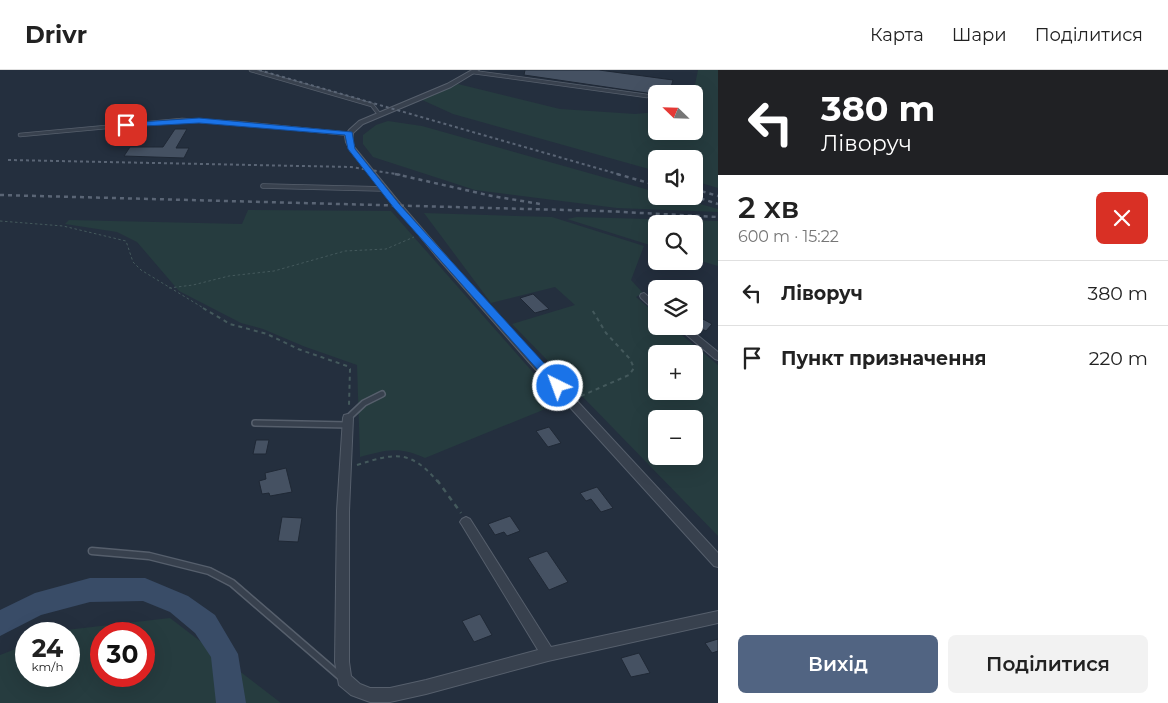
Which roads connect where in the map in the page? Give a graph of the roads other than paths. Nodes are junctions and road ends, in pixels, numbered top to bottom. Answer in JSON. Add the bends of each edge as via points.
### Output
{"nodes":[{"id":1,"x":251,"y":70,"type":"edge"},
{"id":2,"x":474,"y":71,"type":"edge"},
{"id":3,"x":647,"y":96,"type":"dead end"},
{"id":4,"x":379,"y":114,"type":"junction"},
{"id":5,"x":349,"y":134,"type":"junction"},
{"id":6,"x":20,"y":135,"type":"dead end"},
{"id":7,"x":263,"y":186,"type":"dead end"},
{"id":8,"x":384,"y":190,"type":"junction"},
{"id":9,"x":644,"y":296,"type":"dead end"},
{"id":10,"x":648,"y":300,"type":"edge"},
{"id":11,"x":691,"y":335,"type":"edge"},
{"id":12,"x":718,"y":357,"type":"edge"},
{"id":13,"x":382,"y":394,"type":"dead end"},
{"id":14,"x":348,"y":421,"type":"junction"},
{"id":15,"x":255,"y":423,"type":"dead end"},
{"id":16,"x":466,"y":522,"type":"road end"},
{"id":17,"x":92,"y":551,"type":"dead end"},
{"id":18,"x":718,"y":562,"type":"edge"},
{"id":19,"x":718,"y":617,"type":"edge"},
{"id":20,"x":548,"y":654,"type":"junction"},
{"id":21,"x":344,"y":680,"type":"junction"}],
"edges":[{"from":1,"to":4,"type":"lane","via":[[367,103],[374,106]]},
{"from":2,"to":3,"type":"lane"},
{"from":2,"to":4,"type":"street"},
{"from":4,"to":5,"type":"street"},
{"from":5,"to":6,"type":"lane","via":[[182,120]]},
{"from":5,"to":8,"type":"street","via":[[352,149]]},
{"from":7,"to":8,"type":"lane"},
{"from":8,"to":18,"type":"street"},
{"from":9,"to":10,"type":"street"},
{"from":11,"to":12,"type":"street"},
{"from":13,"to":14,"type":"lane","via":[[364,403]]},
{"from":14,"to":15,"type":"lane"},
{"from":14,"to":21,"type":"street","via":[[343,520]]},
{"from":16,"to":20,"type":"street"},
{"from":17,"to":21,"type":"lane","via":[[150,556],[191,565],[217,575],[232,583]]},
{"from":19,"to":20,"type":"street"},
{"from":20,"to":21,"type":"street","via":[[390,695],[370,695],[356,690]]}]}
